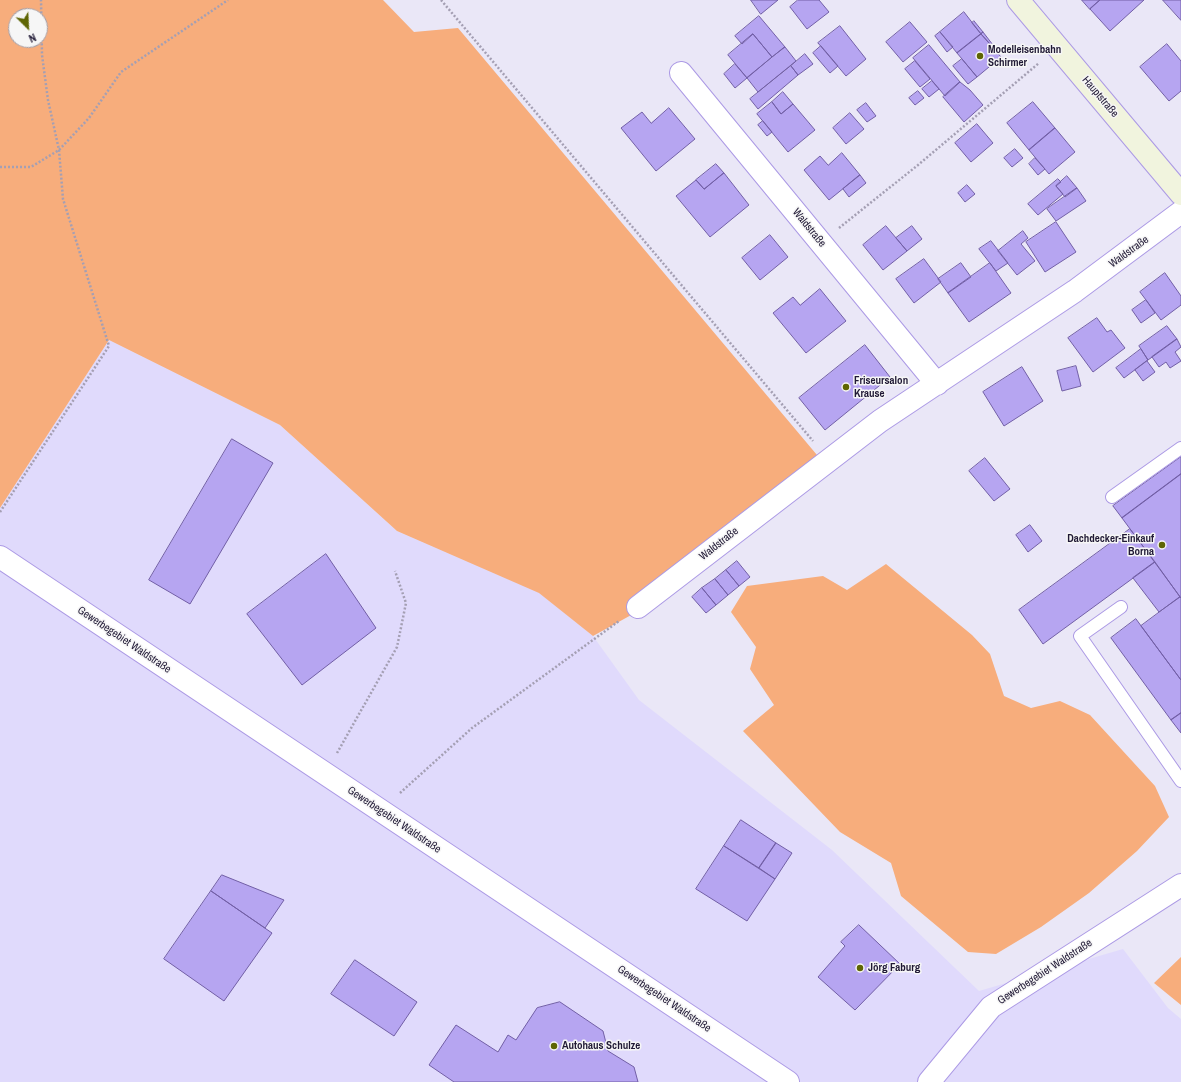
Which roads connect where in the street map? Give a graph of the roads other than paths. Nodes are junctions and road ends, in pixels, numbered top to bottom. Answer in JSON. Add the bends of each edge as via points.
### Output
{"nodes":[{"id":1,"x":1018,"y":0,"type":"edge"},
{"id":2,"x":681,"y":73,"type":"dead end"},
{"id":3,"x":1181,"y":194,"type":"edge"},
{"id":4,"x":1181,"y":212,"type":"edge"},
{"id":5,"x":936,"y":384,"type":"junction"},
{"id":6,"x":1181,"y":448,"type":"edge"},
{"id":7,"x":1112,"y":497,"type":"dead end"},
{"id":8,"x":0,"y":557,"type":"edge"},
{"id":9,"x":638,"y":607,"type":"road end"},
{"id":10,"x":1121,"y":607,"type":"dead end"},
{"id":11,"x":1181,"y":780,"type":"edge"},
{"id":12,"x":1181,"y":885,"type":"edge"},
{"id":13,"x":788,"y":1082,"type":"edge"},
{"id":14,"x":929,"y":1082,"type":"edge"}],
"edges":[{"from":1,"to":3,"type":"main road","name":"Hauptstraße"},
{"from":2,"to":5,"type":"street","name":"Waldstraße"},
{"from":4,"to":5,"type":"street","name":"Waldstraße","via":[[1075,291]]},
{"from":5,"to":9,"type":"street","name":"Waldstraße","via":[[880,421]]},
{"from":6,"to":7,"type":"lane"},
{"from":8,"to":13,"type":"street","name":"Gewerbegebiet Waldstraße"},
{"from":10,"to":11,"type":"lane","via":[[1080,636]]},
{"from":12,"to":14,"type":"street","name":"Gewerbegebiet Waldstraße","via":[[991,1007]]}]}
